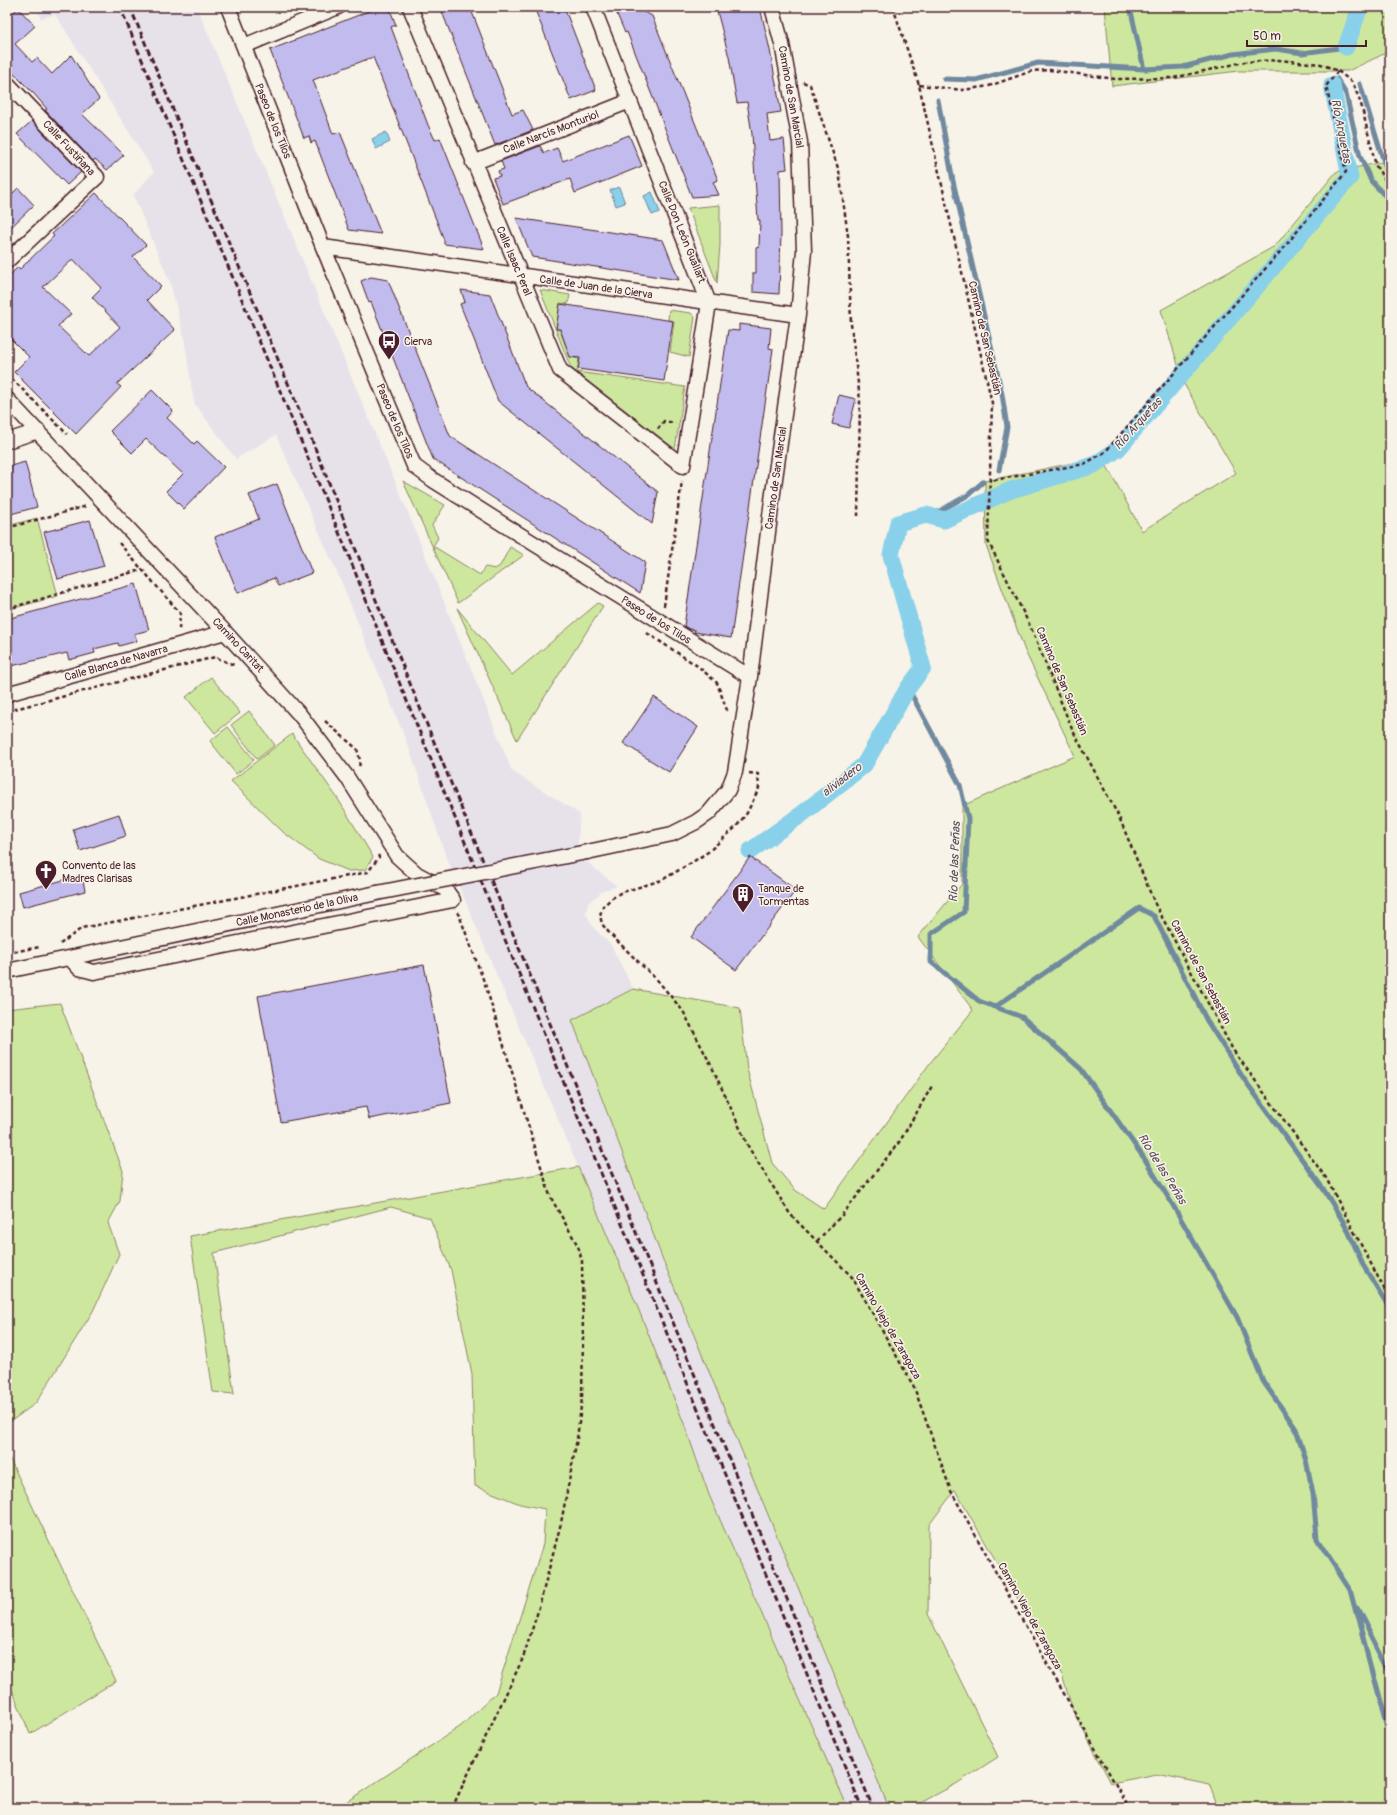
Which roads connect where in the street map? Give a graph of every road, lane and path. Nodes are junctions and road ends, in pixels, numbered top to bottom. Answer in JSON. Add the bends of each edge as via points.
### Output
{"nodes":[{"id":1,"x":228,"y":7,"type":"edge"},
{"id":2,"x":338,"y":7,"type":"edge"},
{"id":3,"x":410,"y":7,"type":"edge"},
{"id":4,"x":593,"y":7,"type":"edge"},
{"id":5,"x":772,"y":7,"type":"edge"},
{"id":6,"x":893,"y":7,"type":"edge"},
{"id":7,"x":244,"y":46,"type":"junction"},
{"id":8,"x":1338,"y":71,"type":"junction"},
{"id":9,"x":788,"y":76,"type":"junction"},
{"id":10,"x":7,"y":83,"type":"edge"},
{"id":11,"x":919,"y":85,"type":"junction"},
{"id":12,"x":630,"y":101,"type":"junction"},
{"id":13,"x":473,"y":163,"type":"junction"},
{"id":14,"x":1390,"y":188,"type":"edge"},
{"id":15,"x":323,"y":248,"type":"junction"},
{"id":16,"x":7,"y":261,"type":"edge"},
{"id":17,"x":520,"y":276,"type":"junction"},
{"id":18,"x":710,"y":303,"type":"junction"},
{"id":19,"x":798,"y":315,"type":"junction"},
{"id":20,"x":7,"y":374,"type":"edge"},
{"id":21,"x":7,"y":399,"type":"edge"},
{"id":22,"x":681,"y":424,"type":"dead end"},
{"id":23,"x":657,"y":430,"type":"dead end"},
{"id":24,"x":38,"y":431,"type":"junction"},
{"id":25,"x":66,"y":434,"type":"dead end"},
{"id":26,"x":7,"y":441,"type":"edge"},
{"id":27,"x":683,"y":470,"type":"junction"},
{"id":28,"x":990,"y":481,"type":"junction"},
{"id":29,"x":82,"y":500,"type":"dead end"},
{"id":30,"x":87,"y":506,"type":"junction"},
{"id":31,"x":91,"y":510,"type":"dead end"},
{"id":32,"x":858,"y":516,"type":"dead end"},
{"id":33,"x":7,"y":528,"type":"edge"},
{"id":34,"x":118,"y":542,"type":"dead end"},
{"id":35,"x":143,"y":569,"type":"junction"},
{"id":36,"x":7,"y":609,"type":"edge"},
{"id":37,"x":664,"y":611,"type":"dead end"},
{"id":38,"x":172,"y":632,"type":"dead end"},
{"id":39,"x":225,"y":632,"type":"junction"},
{"id":40,"x":647,"y":632,"type":"dead end"},
{"id":41,"x":235,"y":666,"type":"dead end"},
{"id":42,"x":750,"y":677,"type":"junction"},
{"id":43,"x":7,"y":694,"type":"edge"},
{"id":44,"x":7,"y":711,"type":"edge"},
{"id":45,"x":728,"y":714,"type":"dead end"},
{"id":46,"x":735,"y":772,"type":"junction"},
{"id":47,"x":374,"y":850,"type":"dead end"},
{"id":48,"x":587,"y":852,"type":"joint"},
{"id":49,"x":453,"y":900,"type":"junction"},
{"id":50,"x":60,"y":944,"type":"dead end"},
{"id":51,"x":70,"y":958,"type":"junction"},
{"id":52,"x":7,"y":972,"type":"edge"},
{"id":53,"x":932,"y":1086,"type":"dead end"},
{"id":54,"x":817,"y":1241,"type":"junction"},
{"id":55,"x":1390,"y":1300,"type":"edge"},
{"id":56,"x":452,"y":1808,"type":"edge"},
{"id":57,"x":1129,"y":1808,"type":"edge"}],
"edges":[{"from":1,"to":7,"type":"street","name":"Paseo de los Tilos"},
{"from":2,"to":7,"type":"street"},
{"from":3,"to":13,"type":"street","name":"Calle Isaac Peral"},
{"from":4,"to":12,"type":"street","name":"Calle Don León Guallart"},
{"from":5,"to":9,"type":"street","name":"Camino de San Marcial"},
{"from":6,"to":11,"type":"path","name":"Camino de San Sebastián"},
{"from":7,"to":15,"type":"street","name":"Paseo de los Tilos"},
{"from":8,"to":11,"type":"path","via":[[1321,64],[1278,60],[1244,62],[1173,78],[1115,79],[1050,70],[1032,71],[989,86],[963,90]]},
{"from":8,"to":14,"type":"path","via":[[1353,83],[1361,104],[1376,166]]},
{"from":8,"to":28,"type":"path","via":[[1326,86],[1346,172],[1286,245],[1105,452],[1084,464]]},
{"from":9,"to":19,"type":"street","name":"Camino de San Marcial","via":[[800,142],[804,251]]},
{"from":9,"to":32,"type":"path","via":[[810,85],[839,171],[848,236],[851,324],[860,400]]},
{"from":10,"to":16,"type":"street","name":"Calle Fustiñana","via":[[97,177]]},
{"from":11,"to":28,"type":"path","name":"Camino de San Sebastián","via":[[992,403]]},
{"from":12,"to":13,"type":"street","name":"Calle Narcís Monturiol"},
{"from":12,"to":18,"type":"street","name":"Calle Don León Guallart"},
{"from":13,"to":17,"type":"street","name":"Calle Isaac Peral"},
{"from":15,"to":17,"type":"street","name":"Calle de Juan de la Cierva"},
{"from":15,"to":42,"type":"street","name":"Paseo de los Tilos","via":[[414,466]]},
{"from":17,"to":18,"type":"street","name":"Calle de Juan de la Cierva"},
{"from":17,"to":27,"type":"street","name":"Calle Isaac Peral","via":[[560,370]]},
{"from":18,"to":19,"type":"street","name":"Calle de Juan de la Cierva"},
{"from":18,"to":27,"type":"street"},
{"from":19,"to":42,"type":"street","name":"Camino de San Marcial"},
{"from":20,"to":25,"type":"path"},
{"from":21,"to":24,"type":"street","name":"Camino Caritat"},
{"from":22,"to":23,"type":"path","via":[[664,421]]},
{"from":24,"to":26,"type":"street"},
{"from":24,"to":39,"type":"street","name":"Camino Caritat"},
{"from":27,"to":37,"type":"path"},
{"from":28,"to":55,"type":"path","name":"Camino de San Sebastián","via":[[988,541],[1031,628],[1072,729],[1119,817],[1155,904],[1233,1050],[1326,1178]]},
{"from":29,"to":30,"type":"path"},
{"from":30,"to":31,"type":"path"},
{"from":30,"to":33,"type":"path"},
{"from":34,"to":35,"type":"path"},
{"from":35,"to":36,"type":"path"},
{"from":35,"to":38,"type":"path","via":[[180,613],[180,630]]},
{"from":39,"to":43,"type":"street","name":"Calle Blanca de Navarra"},
{"from":39,"to":49,"type":"street","name":"Camino Caritat","via":[[300,715],[325,747],[347,776],[397,856],[417,874],[445,889]]},
{"from":40,"to":45,"type":"path","via":[[699,667],[717,683]]},
{"from":41,"to":44,"type":"path","via":[[215,657]]},
{"from":42,"to":46,"type":"street","name":"Camino de San Marcial"},
{"from":46,"to":48,"type":"street","name":"Camino de San Marcial","via":[[728,790],[717,804],[691,825],[672,834]]},
{"from":46,"to":54,"type":"path","name":"Camino Viejo de Zaragoza","via":[[758,774],[759,788],[747,813],[736,827],[692,863],[662,880],[620,893],[603,906],[600,915],[602,924],[610,934],[658,981],[683,1011],[749,1148],[790,1214]]},
{"from":47,"to":50,"type":"path","via":[[378,857],[368,872],[82,928]]},
{"from":48,"to":51,"type":"street","name":"Calle Monasterio de la Oliva","bridge":true,"via":[[377,893]]},
{"from":49,"to":51,"type":"street","via":[[94,972],[79,968]]},
{"from":49,"to":56,"type":"path","via":[[486,987],[550,1196],[578,1246],[582,1261],[583,1338],[582,1398],[577,1439],[561,1523],[538,1611],[520,1664]]},
{"from":51,"to":52,"type":"street","name":"Calle Monasterio de la Oliva"},
{"from":53,"to":54,"type":"path","via":[[900,1141],[842,1215]]},
{"from":54,"to":57,"type":"path","name":"Camino Viejo de Zaragoza","via":[[852,1277],[914,1387],[951,1491]]}]}
